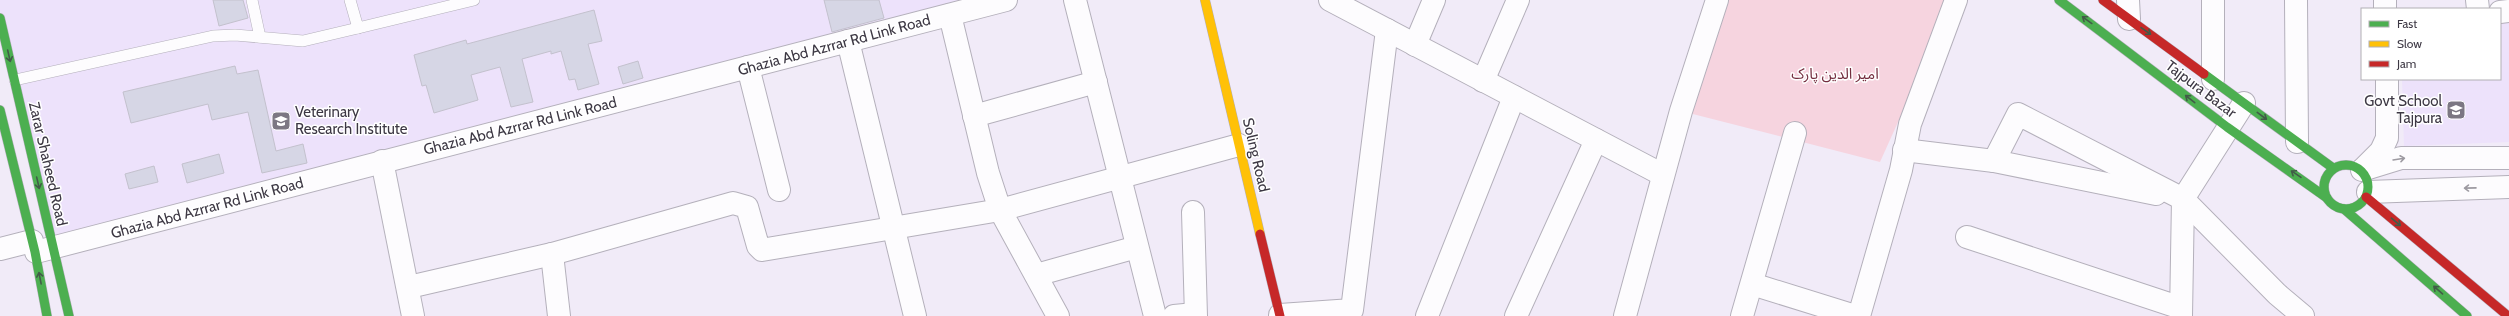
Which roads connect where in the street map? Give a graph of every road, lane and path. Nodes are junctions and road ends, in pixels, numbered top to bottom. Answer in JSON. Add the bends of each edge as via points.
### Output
{"nodes":[{"id":1,"x":252,"y":0,"type":"edge"},
{"id":2,"x":350,"y":0,"type":"edge"},
{"id":3,"x":474,"y":0,"type":"edge"},
{"id":4,"x":1006,"y":0,"type":"edge"},
{"id":5,"x":1075,"y":0,"type":"edge"},
{"id":6,"x":1205,"y":0,"type":"edge"},
{"id":7,"x":1330,"y":0,"type":"edge"},
{"id":8,"x":1434,"y":0,"type":"edge"},
{"id":9,"x":1518,"y":0,"type":"edge"},
{"id":10,"x":1716,"y":0,"type":"edge"},
{"id":11,"x":1956,"y":0,"type":"edge"},
{"id":12,"x":2059,"y":0,"type":"edge"},
{"id":13,"x":2103,"y":0,"type":"edge"},
{"id":14,"x":2213,"y":0,"type":"edge"},
{"id":15,"x":2296,"y":0,"type":"edge"},
{"id":16,"x":2128,"y":10,"type":"edge"},
{"id":17,"x":950,"y":14,"type":"junction"},
{"id":18,"x":0,"y":18,"type":"edge"},
{"id":19,"x":358,"y":28,"type":"junction"},
{"id":20,"x":1387,"y":30,"type":"junction"},
{"id":21,"x":260,"y":37,"type":"junction"},
{"id":22,"x":848,"y":41,"type":"junction"},
{"id":23,"x":1415,"y":45,"type":"junction"},
{"id":24,"x":748,"y":67,"type":"junction"},
{"id":25,"x":2213,"y":79,"type":"junction"},
{"id":26,"x":15,"y":80,"type":"junction"},
{"id":27,"x":1483,"y":80,"type":"junction"},
{"id":28,"x":2387,"y":80,"type":"edge"},
{"id":29,"x":1096,"y":82,"type":"junction"},
{"id":30,"x":1514,"y":97,"type":"junction"},
{"id":31,"x":2244,"y":103,"type":"junction"},
{"id":32,"x":0,"y":110,"type":"edge"},
{"id":33,"x":974,"y":116,"type":"junction"},
{"id":34,"x":2227,"y":127,"type":"junction"},
{"id":35,"x":1795,"y":133,"type":"dead end"},
{"id":36,"x":1596,"y":140,"type":"junction"},
{"id":37,"x":2297,"y":142,"type":"junction"},
{"id":38,"x":1239,"y":144,"type":"junction"},
{"id":39,"x":1904,"y":150,"type":"junction"},
{"id":40,"x":2509,"y":158,"type":"edge"},
{"id":41,"x":382,"y":161,"type":"junction"},
{"id":42,"x":1994,"y":161,"type":"junction"},
{"id":43,"x":2333,"y":168,"type":"junction"},
{"id":44,"x":2362,"y":170,"type":"junction"},
{"id":45,"x":1663,"y":175,"type":"junction"},
{"id":46,"x":1120,"y":177,"type":"junction"},
{"id":47,"x":2509,"y":187,"type":"edge"},
{"id":48,"x":779,"y":190,"type":"dead end"},
{"id":49,"x":2367,"y":195,"type":"junction"},
{"id":50,"x":2327,"y":198,"type":"junction"},
{"id":51,"x":2183,"y":199,"type":"junction"},
{"id":52,"x":2344,"y":209,"type":"junction"},
{"id":53,"x":1000,"y":210,"type":"junction"},
{"id":54,"x":1193,"y":212,"type":"dead end"},
{"id":55,"x":895,"y":228,"type":"junction"},
{"id":56,"x":1967,"y":237,"type":"dead end"},
{"id":57,"x":40,"y":247,"type":"junction"},
{"id":58,"x":1137,"y":247,"type":"junction"},
{"id":59,"x":0,"y":249,"type":"edge"},
{"id":60,"x":552,"y":254,"type":"junction"},
{"id":61,"x":1036,"y":276,"type":"junction"},
{"id":62,"x":1752,"y":284,"type":"junction"},
{"id":63,"x":409,"y":287,"type":"junction"},
{"id":64,"x":2277,"y":294,"type":"junction"},
{"id":65,"x":2181,"y":312,"type":"edge"},
{"id":66,"x":1196,"y":315,"type":"edge"},
{"id":67,"x":1280,"y":315,"type":"edge"},
{"id":68,"x":47,"y":316,"type":"edge"},
{"id":69,"x":69,"y":316,"type":"edge"},
{"id":70,"x":413,"y":316,"type":"edge"},
{"id":71,"x":559,"y":316,"type":"edge"},
{"id":72,"x":915,"y":316,"type":"edge"},
{"id":73,"x":1058,"y":316,"type":"edge"},
{"id":74,"x":1155,"y":316,"type":"edge"},
{"id":75,"x":1174,"y":316,"type":"edge"},
{"id":76,"x":1427,"y":316,"type":"edge"},
{"id":77,"x":1516,"y":316,"type":"edge"},
{"id":78,"x":1625,"y":316,"type":"edge"},
{"id":79,"x":1742,"y":316,"type":"edge"},
{"id":80,"x":1855,"y":316,"type":"edge"},
{"id":81,"x":1859,"y":316,"type":"edge"},
{"id":82,"x":2277,"y":316,"type":"edge"},
{"id":83,"x":2303,"y":316,"type":"edge"},
{"id":84,"x":2467,"y":316,"type":"edge"},
{"id":85,"x":2508,"y":316,"type":"edge"}],
"edges":[{"from":1,"to":21,"type":"lane"},
{"from":2,"to":19,"type":"lane"},
{"from":3,"to":19,"type":"lane"},
{"from":4,"to":17,"type":"street","name":"Ghazia Abd Azrrar Rd Link Road"},
{"from":5,"to":29,"type":"street"},
{"from":6,"to":38,"type":"street","name":"Soling Road"},
{"from":7,"to":20,"type":"street"},
{"from":8,"to":23,"type":"street"},
{"from":9,"to":27,"type":"street"},
{"from":10,"to":45,"type":"street"},
{"from":11,"to":39,"type":"street","via":[[1918,97]]},
{"from":34,"to":12,"type":"street","name":"Tajpura Bazar","one_way":true},
{"from":13,"to":16,"type":"street","name":"Tajpura Bazar"},
{"from":14,"to":25,"type":"street"},
{"from":15,"to":37,"type":"street"},
{"from":16,"to":25,"type":"street","name":"Tajpura Bazar","one_way":true},
{"from":17,"to":22,"type":"street","name":"Ghazia Abd Azrrar Rd Link Road"},
{"from":17,"to":33,"type":"street"},
{"from":18,"to":26,"type":"street","name":"Zarar Shaheed Road","one_way":true},
{"from":19,"to":21,"type":"lane","via":[[303,41]]},
{"from":20,"to":23,"type":"street"},
{"from":20,"to":67,"type":"street","via":[[1352,310]]},
{"from":21,"to":26,"type":"lane","via":[[213,36]]},
{"from":22,"to":24,"type":"street","name":"Ghazia Abd Azrrar Rd Link Road"},
{"from":22,"to":55,"type":"street"},
{"from":23,"to":27,"type":"street"},
{"from":24,"to":41,"type":"street","name":"Ghazia Abd Azrrar Rd Link Road"},
{"from":24,"to":48,"type":"street"},
{"from":25,"to":31,"type":"street","name":"Tajpura Bazar"},
{"from":26,"to":57,"type":"street","name":"Zarar Shaheed Road","one_way":true},
{"from":27,"to":30,"type":"street"},
{"from":28,"to":44,"type":"street","via":[[2387,138],[2381,150]]},
{"from":29,"to":33,"type":"street"},
{"from":29,"to":46,"type":"street"},
{"from":30,"to":36,"type":"street"},
{"from":30,"to":76,"type":"street"},
{"from":31,"to":34,"type":"street"},
{"from":31,"to":37,"type":"street","name":"Tajpura Bazar","one_way":true},
{"from":32,"to":57,"type":"street","name":"Zarar Shaheed Road"},
{"from":33,"to":53,"type":"street"},
{"from":50,"to":34,"type":"street","name":"Tajpura Bazar","one_way":true},
{"from":34,"to":51,"type":"street"},
{"from":35,"to":62,"type":"street"},
{"from":36,"to":45,"type":"street"},
{"from":36,"to":77,"type":"street"},
{"from":37,"to":43,"type":"street","name":"Tajpura Bazar"},
{"from":38,"to":46,"type":"street"},
{"from":38,"to":67,"type":"street","name":"Soling Road"},
{"from":39,"to":42,"type":"street"},
{"from":39,"to":81,"type":"street","via":[[1901,170]]},
{"from":44,"to":40,"type":"street","one_way":true,"via":[[2401,158]]},
{"from":41,"to":57,"type":"street","name":"Ghazia Abd Azrrar Rd Link Road"},
{"from":41,"to":63,"type":"street"},
{"from":42,"to":51,"type":"street"},
{"from":42,"to":51,"type":"street","via":[[2018,114]]},
{"from":43,"to":44,"type":"street","via":[[2348,164]]},
{"from":43,"to":50,"type":"street","via":[[2324,182]]},
{"from":44,"to":49,"type":"street","via":[[2367,178]]},
{"from":45,"to":78,"type":"street"},
{"from":46,"to":53,"type":"street"},
{"from":46,"to":58,"type":"street"},
{"from":47,"to":49,"type":"street","one_way":true},
{"from":49,"to":52,"type":"street","via":[[2357,206]]},
{"from":49,"to":85,"type":"street","one_way":true},
{"from":50,"to":52,"type":"street","name":"Tajpura Bazar","via":[[2337,207]]},
{"from":51,"to":64,"type":"street"},
{"from":51,"to":65,"type":"street"},
{"from":84,"to":52,"type":"street","name":"Tajpura Bazar","one_way":true},
{"from":53,"to":55,"type":"street"},
{"from":53,"to":61,"type":"street"},
{"from":54,"to":66,"type":"street"},
{"from":55,"to":60,"type":"street","via":[[762,250],[758,246],[747,207],[733,203]]},
{"from":55,"to":72,"type":"street"},
{"from":56,"to":65,"type":"street"},
{"from":57,"to":59,"type":"street","name":"Ghazia Abd Azrrar Rd Link Road"},
{"from":68,"to":57,"type":"street","name":"Zarar Shaheed Road","one_way":true},
{"from":57,"to":69,"type":"street","name":"Zarar Shaheed Road"},
{"from":58,"to":61,"type":"street"},
{"from":58,"to":74,"type":"street"},
{"from":60,"to":63,"type":"street"},
{"from":60,"to":71,"type":"street"},
{"from":61,"to":73,"type":"street"},
{"from":62,"to":79,"type":"street"},
{"from":62,"to":80,"type":"street"},
{"from":63,"to":70,"type":"street"},
{"from":64,"to":82,"type":"street"},
{"from":64,"to":83,"type":"street"},
{"from":66,"to":75,"type":"street"}]}
